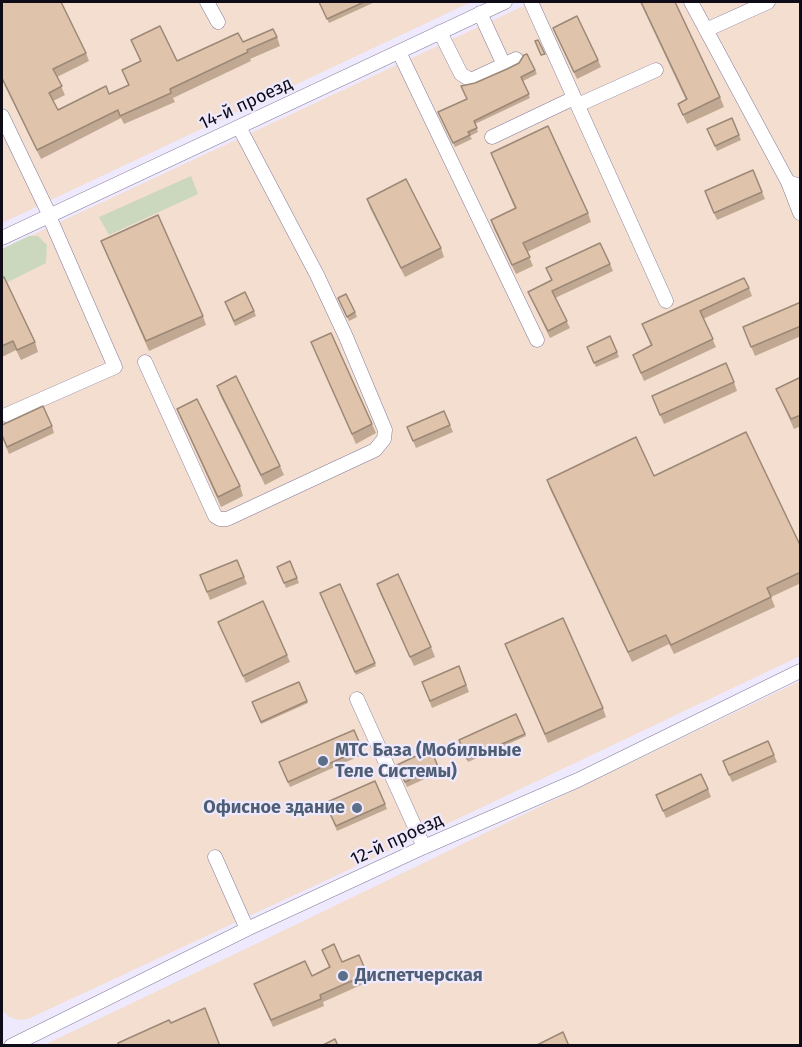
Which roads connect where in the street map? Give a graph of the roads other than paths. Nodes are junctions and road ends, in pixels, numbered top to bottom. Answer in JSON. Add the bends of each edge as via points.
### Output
{"nodes":[{"id":1,"x":207,"y":2,"type":"edge"},
{"id":2,"x":505,"y":2,"type":"edge"},
{"id":3,"x":531,"y":2,"type":"edge"},
{"id":4,"x":691,"y":2,"type":"edge"},
{"id":5,"x":768,"y":2,"type":"edge"},
{"id":6,"x":480,"y":13,"type":"junction"},
{"id":7,"x":218,"y":22,"type":"dead end"},
{"id":8,"x":706,"y":30,"type":"junction"},
{"id":9,"x":440,"y":32,"type":"junction"},
{"id":10,"x":399,"y":52,"type":"junction"},
{"id":11,"x":656,"y":70,"type":"dead end"},
{"id":12,"x":576,"y":102,"type":"junction"},
{"id":13,"x":2,"y":116,"type":"edge"},
{"id":14,"x":239,"y":127,"type":"junction"},
{"id":15,"x":492,"y":137,"type":"dead end"},
{"id":16,"x":794,"y":184,"type":"edge"},
{"id":17,"x":801,"y":213,"type":"edge"},
{"id":18,"x":49,"y":216,"type":"junction"},
{"id":19,"x":2,"y":238,"type":"edge"},
{"id":20,"x":666,"y":301,"type":"dead end"},
{"id":21,"x":537,"y":340,"type":"dead end"},
{"id":22,"x":145,"y":362,"type":"dead end"},
{"id":23,"x":6,"y":415,"type":"dead end"},
{"id":24,"x":801,"y":671,"type":"edge"},
{"id":25,"x":357,"y":699,"type":"dead end"},
{"id":26,"x":424,"y":847,"type":"junction"},
{"id":27,"x":215,"y":857,"type":"dead end"},
{"id":28,"x":247,"y":929,"type":"junction"},
{"id":29,"x":2,"y":1041,"type":"edge"},
{"id":30,"x":4,"y":1046,"type":"edge"},
{"id":31,"x":11,"y":1046,"type":"edge"}],
"edges":[{"from":1,"to":7,"type":"street"},
{"from":2,"to":6,"type":"street","name":"14-й проезд"},
{"from":3,"to":12,"type":"street"},
{"from":4,"to":8,"type":"street"},
{"from":5,"to":8,"type":"street"},
{"from":6,"to":9,"type":"street","name":"14-й проезд"},
{"from":6,"to":9,"type":"street","via":[[510,62],[473,79],[464,77]]},
{"from":8,"to":16,"type":"street"},
{"from":9,"to":10,"type":"street","name":"14-й проезд"},
{"from":10,"to":14,"type":"street","name":"14-й проезд"},
{"from":10,"to":21,"type":"street"},
{"from":11,"to":12,"type":"street"},
{"from":12,"to":15,"type":"street"},
{"from":12,"to":20,"type":"street"},
{"from":13,"to":18,"type":"street"},
{"from":14,"to":18,"type":"street","name":"14-й проезд"},
{"from":14,"to":22,"type":"street","via":[[317,275],[385,430],[384,439],[375,450],[220,519],[215,516]]},
{"from":16,"to":17,"type":"street"},
{"from":18,"to":19,"type":"street","name":"14-й проезд"},
{"from":18,"to":23,"type":"street","via":[[115,366]]},
{"from":24,"to":26,"type":"street","name":"12-й проезд","via":[[578,780]]},
{"from":25,"to":26,"type":"street"},
{"from":26,"to":28,"type":"street","name":"12-й проезд"},
{"from":27,"to":28,"type":"street"},
{"from":28,"to":31,"type":"street","name":"12-й проезд"},
{"from":29,"to":30,"type":"street"}]}
